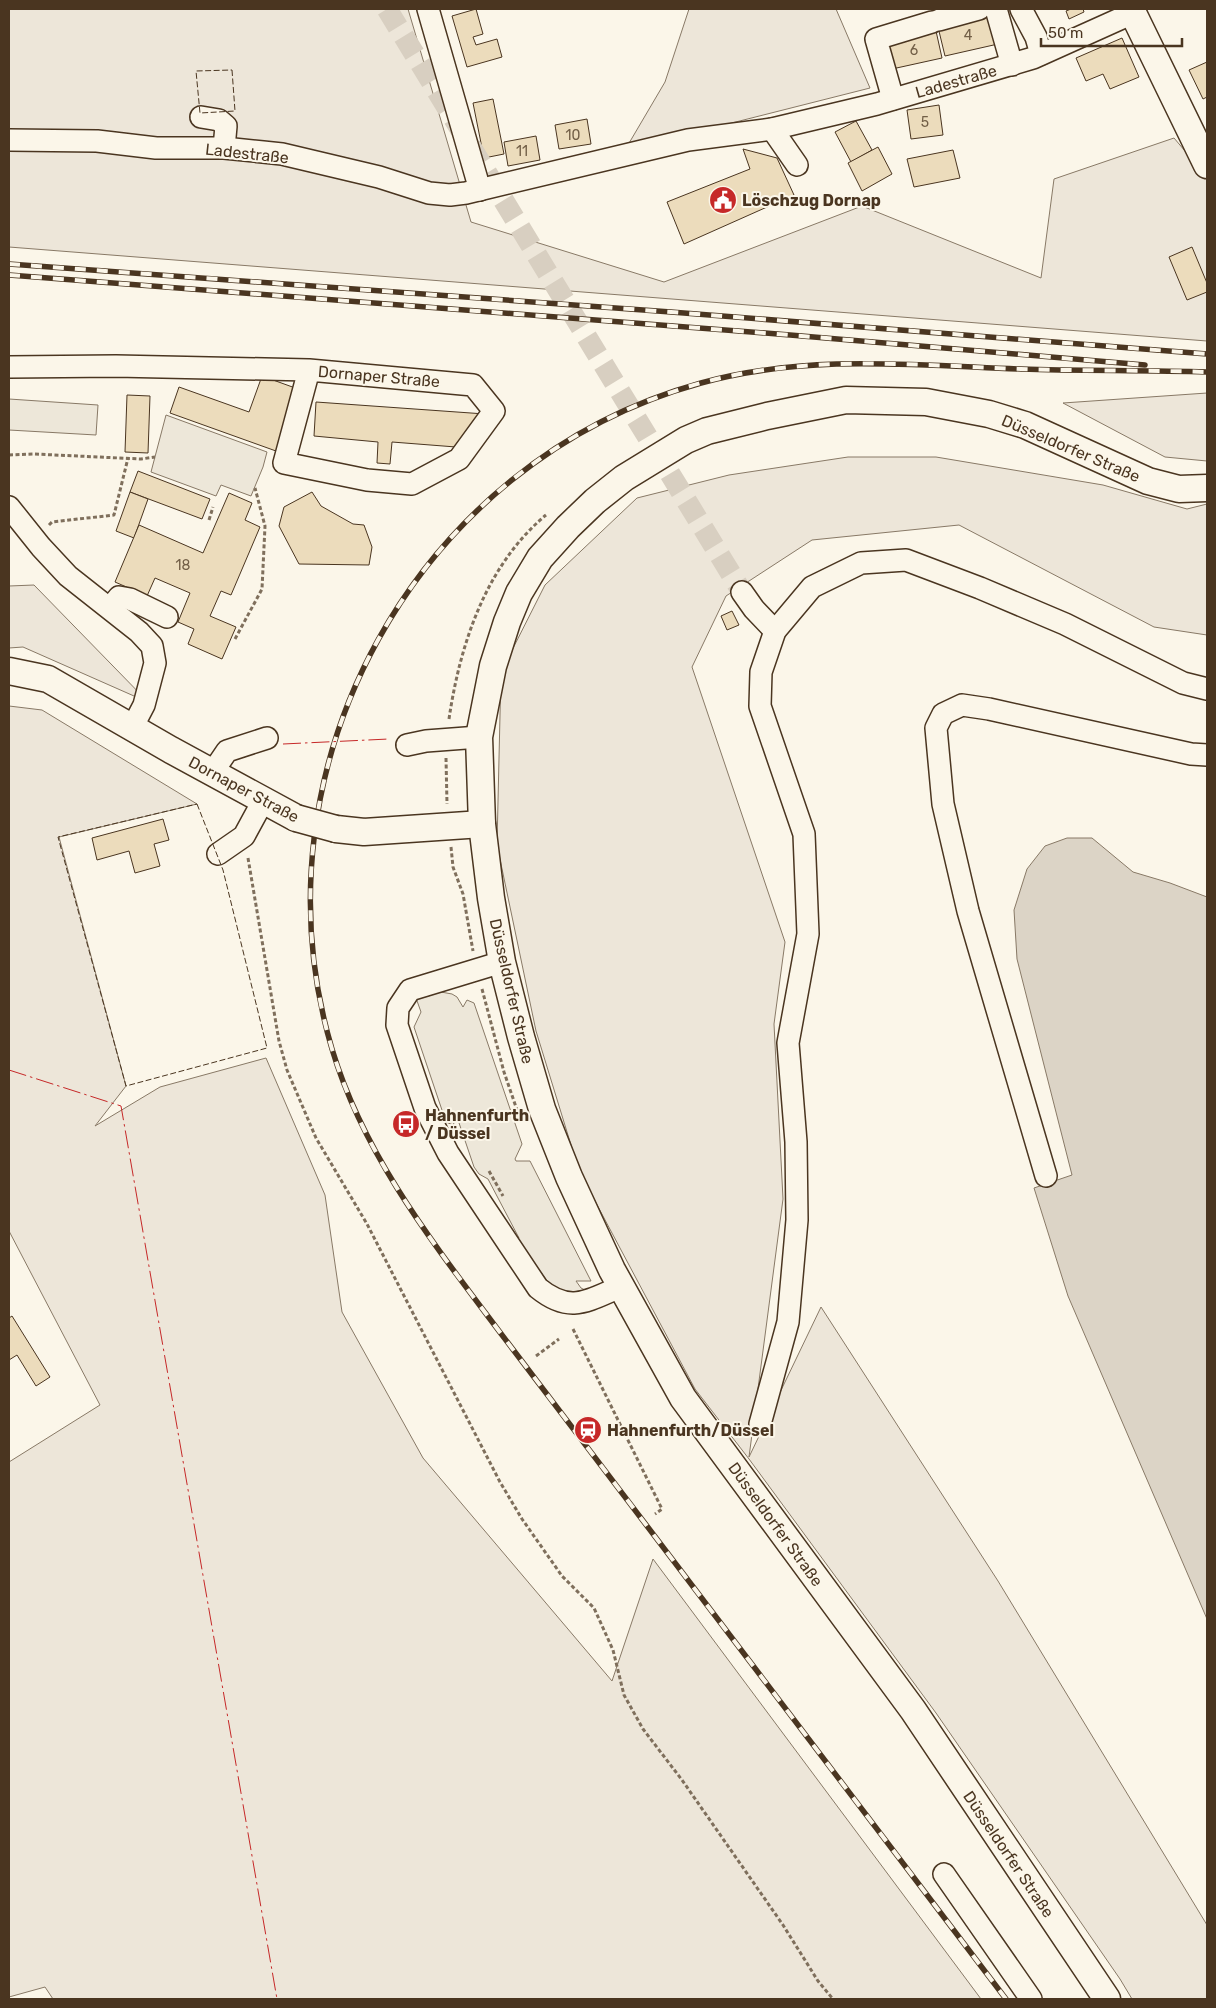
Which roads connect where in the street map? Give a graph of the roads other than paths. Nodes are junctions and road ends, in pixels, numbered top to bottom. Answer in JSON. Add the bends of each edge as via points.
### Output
{"nodes":[{"id":1,"x":428,"y":9,"type":"edge"},
{"id":2,"x":979,"y":9,"type":"edge"},
{"id":3,"x":996,"y":9,"type":"edge"},
{"id":4,"x":1022,"y":9,"type":"edge"},
{"id":5,"x":1132,"y":11,"type":"edge"},
{"id":6,"x":1041,"y":54,"type":"junction"},
{"id":7,"x":1012,"y":65,"type":"junction"},
{"id":8,"x":893,"y":99,"type":"junction"},
{"id":9,"x":200,"y":117,"type":"dead end"},
{"id":10,"x":772,"y":129,"type":"junction"},
{"id":11,"x":9,"y":140,"type":"edge"},
{"id":12,"x":224,"y":148,"type":"junction"},
{"id":13,"x":797,"y":165,"type":"dead end"},
{"id":14,"x":1207,"y":166,"type":"edge"},
{"id":15,"x":480,"y":190,"type":"junction"},
{"id":16,"x":9,"y":367,"type":"edge"},
{"id":17,"x":309,"y":370,"type":"junction"},
{"id":18,"x":1207,"y":488,"type":"edge"},
{"id":19,"x":9,"y":507,"type":"edge"},
{"id":20,"x":742,"y":592,"type":"tunnel mouth"},
{"id":21,"x":110,"y":608,"type":"junction"},
{"id":22,"x":167,"y":617,"type":"dead end"},
{"id":23,"x":775,"y":631,"type":"junction"},
{"id":24,"x":9,"y":672,"type":"edge"},
{"id":25,"x":1207,"y":689,"type":"edge"},
{"id":26,"x":132,"y":728,"type":"junction"},
{"id":27,"x":479,"y":737,"type":"junction"},
{"id":28,"x":267,"y":738,"type":"dead end"},
{"id":29,"x":408,"y":745,"type":"dead end"},
{"id":30,"x":1207,"y":754,"type":"edge"},
{"id":31,"x":212,"y":773,"type":"junction"},
{"id":32,"x":263,"y":801,"type":"junction"},
{"id":33,"x":482,"y":824,"type":"junction"},
{"id":34,"x":218,"y":854,"type":"dead end"},
{"id":35,"x":502,"y":962,"type":"junction"},
{"id":36,"x":1046,"y":1176,"type":"dead end"},
{"id":37,"x":620,"y":1287,"type":"junction"},
{"id":38,"x":760,"y":1424,"type":"dead end"},
{"id":39,"x":944,"y":1874,"type":"dead end"},
{"id":40,"x":1031,"y":1999,"type":"edge"},
{"id":41,"x":1107,"y":1999,"type":"edge"}],
"edges":[{"from":1,"to":15,"type":"street"},
{"from":2,"to":8,"type":"street","via":[[876,39]]},
{"from":3,"to":7,"type":"street"},
{"from":4,"to":6,"type":"street"},
{"from":5,"to":6,"type":"street","name":"Ladestraße"},
{"from":5,"to":14,"type":"main road"},
{"from":6,"to":7,"type":"street","name":"Ladestraße"},
{"from":7,"to":8,"type":"street","name":"Ladestraße"},
{"from":8,"to":10,"type":"street","name":"Ladestraße"},
{"from":9,"to":12,"type":"street","via":[[219,120],[226,126]]},
{"from":10,"to":13,"type":"street"},
{"from":10,"to":15,"type":"street","name":"Ladestraße","via":[[688,140]]},
{"from":11,"to":12,"type":"street","name":"Ladestraße","via":[[97,141],[156,148]]},
{"from":12,"to":15,"type":"street","name":"Ladestraße","via":[[290,156],[438,195]]},
{"from":16,"to":17,"type":"street","name":"Dornaper Straße"},
{"from":17,"to":17,"type":"street","name":"Dornaper Straße","via":[[473,385],[494,411],[459,458],[412,484],[367,480],[284,463]]},
{"from":18,"to":27,"type":"main road","name":"Düsseldorfer Straße","via":[[1179,489],[1148,481],[1025,425],[989,414],[926,402],[846,400],[707,431],[686,440],[624,478],[568,526],[540,558],[519,593],[507,622],[485,698]]},
{"from":19,"to":21,"type":"street","via":[[68,576]]},
{"from":20,"to":23,"type":"street"},
{"from":21,"to":22,"type":"street","via":[[119,597]]},
{"from":21,"to":26,"type":"street","via":[[152,646],[155,663],[144,704]]},
{"from":23,"to":25,"type":"street","via":[[812,586],[861,563],[906,560],[1065,624],[1183,683]]},
{"from":23,"to":38,"type":"street","via":[[761,672],[760,706],[804,834],[808,934],[788,1043],[796,1142],[797,1220],[788,1322]]},
{"from":24,"to":26,"type":"main road","name":"Dornaper Straße","via":[[48,679]]},
{"from":26,"to":31,"type":"main road","name":"Dornaper Straße"},
{"from":27,"to":29,"type":"street"},
{"from":27,"to":33,"type":"main road","name":"Düsseldorfer Straße"},
{"from":28,"to":31,"type":"street","via":[[227,750]]},
{"from":30,"to":36,"type":"street","via":[[1191,754],[962,705],[943,714],[936,728],[943,804],[966,901]]},
{"from":31,"to":32,"type":"main road","name":"Dornaper Straße"},
{"from":32,"to":33,"type":"main road","name":"Dornaper Straße","bridge":true,"via":[[296,818],[336,829],[364,832]]},
{"from":32,"to":34,"type":"street","via":[[244,836]]},
{"from":33,"to":35,"type":"main road","name":"Düsseldorfer Straße"},
{"from":35,"to":37,"type":"main road","name":"Düsseldorfer Straße","via":[[542,1109],[569,1177]]},
{"from":35,"to":37,"type":"street","via":[[426,984],[410,990],[403,998],[396,1016],[397,1025],[425,1108],[448,1153],[538,1288],[568,1304]]},
{"from":37,"to":41,"type":"main road","name":"Düsseldorfer Straße","via":[[683,1398],[913,1710]]},
{"from":39,"to":40,"type":"street"}]}
